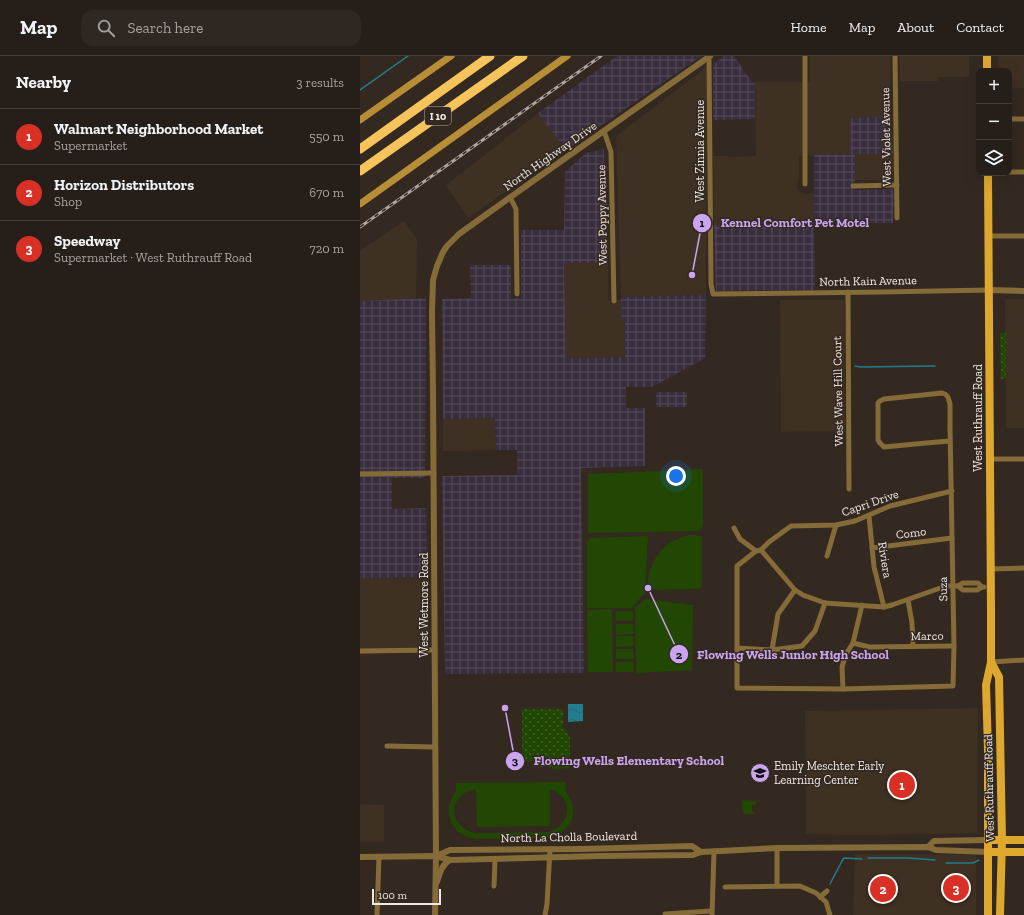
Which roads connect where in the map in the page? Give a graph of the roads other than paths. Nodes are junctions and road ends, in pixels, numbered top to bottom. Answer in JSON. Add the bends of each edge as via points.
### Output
{"nodes":[{"id":1,"x":450,"y":56,"type":"edge"},
{"id":2,"x":490,"y":56,"type":"edge"},
{"id":3,"x":523,"y":56,"type":"edge"},
{"id":4,"x":567,"y":56,"type":"edge"},
{"id":5,"x":710,"y":56,"type":"edge"},
{"id":6,"x":805,"y":56,"type":"edge"},
{"id":7,"x":895,"y":56,"type":"edge"},
{"id":8,"x":987,"y":56,"type":"edge"},
{"id":9,"x":987,"y":68,"type":"edge"},
{"id":10,"x":1012,"y":119,"type":"edge"},
{"id":11,"x":1024,"y":119,"type":"edge"},
{"id":12,"x":360,"y":120,"type":"edge"},
{"id":13,"x":604,"y":131,"type":"junction"},
{"id":14,"x":360,"y":149,"type":"edge"},
{"id":15,"x":360,"y":171,"type":"edge"},
{"id":16,"x":1012,"y":172,"type":"edge"},
{"id":17,"x":1024,"y":172,"type":"edge"},
{"id":18,"x":988,"y":176,"type":"edge"},
{"id":19,"x":805,"y":184,"type":"dead end"},
{"id":20,"x":897,"y":185,"type":"junction"},
{"id":21,"x":853,"y":186,"type":"dead end"},
{"id":22,"x":510,"y":198,"type":"junction"},
{"id":23,"x":360,"y":204,"type":"edge"},
{"id":24,"x":897,"y":218,"type":"dead end"},
{"id":25,"x":989,"y":236,"type":"junction"},
{"id":26,"x":1024,"y":236,"type":"edge"},
{"id":27,"x":989,"y":290,"type":"junction"},
{"id":28,"x":1024,"y":290,"type":"edge"},
{"id":29,"x":848,"y":292,"type":"junction"},
{"id":30,"x":517,"y":294,"type":"dead end"},
{"id":31,"x":713,"y":294,"type":"joint"},
{"id":32,"x":432,"y":295,"type":"joint"},
{"id":33,"x":614,"y":301,"type":"dead end"},
{"id":34,"x":950,"y":442,"type":"junction"},
{"id":35,"x":990,"y":459,"type":"junction"},
{"id":36,"x":1024,"y":459,"type":"edge"},
{"id":37,"x":434,"y":473,"type":"junction"},
{"id":38,"x":360,"y":474,"type":"edge"},
{"id":39,"x":849,"y":489,"type":"dead end"},
{"id":40,"x":952,"y":491,"type":"junction"},
{"id":41,"x":869,"y":516,"type":"junction"},
{"id":42,"x":836,"y":525,"type":"junction"},
{"id":43,"x":734,"y":528,"type":"dead end"},
{"id":44,"x":952,"y":538,"type":"junction"},
{"id":45,"x":872,"y":548,"type":"junction"},
{"id":46,"x":759,"y":550,"type":"junction"},
{"id":47,"x":826,"y":556,"type":"dead end"},
{"id":48,"x":1024,"y":568,"type":"edge"},
{"id":49,"x":991,"y":569,"type":"junction"},
{"id":50,"x":956,"y":586,"type":"junction"},
{"id":51,"x":986,"y":586,"type":"junction"},
{"id":52,"x":795,"y":590,"type":"junction"},
{"id":53,"x":908,"y":600,"type":"junction"},
{"id":54,"x":825,"y":603,"type":"junction"},
{"id":55,"x":862,"y":606,"type":"junction"},
{"id":56,"x":884,"y":607,"type":"junction"},
{"id":57,"x":853,"y":642,"type":"junction"},
{"id":58,"x":913,"y":646,"type":"junction"},
{"id":59,"x":954,"y":646,"type":"junction"},
{"id":60,"x":737,"y":648,"type":"junction"},
{"id":61,"x":360,"y":650,"type":"edge"},
{"id":62,"x":435,"y":650,"type":"junction"},
{"id":63,"x":772,"y":650,"type":"junction"},
{"id":64,"x":1024,"y":660,"type":"edge"},
{"id":65,"x":991,"y":662,"type":"junction"},
{"id":66,"x":843,"y":689,"type":"junction"},
{"id":67,"x":387,"y":746,"type":"dead end"},
{"id":68,"x":435,"y":747,"type":"junction"},
{"id":69,"x":988,"y":840,"type":"junction"},
{"id":70,"x":1002,"y":840,"type":"junction"},
{"id":71,"x":1024,"y":840,"type":"edge"},
{"id":72,"x":928,"y":847,"type":"junction"},
{"id":73,"x":777,"y":848,"type":"junction"},
{"id":74,"x":550,"y":849,"type":"junction"},
{"id":75,"x":714,"y":851,"type":"junction"},
{"id":76,"x":701,"y":852,"type":"junction"},
{"id":77,"x":988,"y":852,"type":"junction"},
{"id":78,"x":1002,"y":852,"type":"junction"},
{"id":79,"x":1024,"y":852,"type":"edge"},
{"id":80,"x":436,"y":856,"type":"junction"},
{"id":81,"x":360,"y":857,"type":"edge"},
{"id":82,"x":379,"y":857,"type":"junction"},
{"id":83,"x":551,"y":858,"type":"junction"},
{"id":84,"x":495,"y":859,"type":"junction"},
{"id":85,"x":450,"y":860,"type":"junction"},
{"id":86,"x":435,"y":886,"type":"junction"},
{"id":87,"x":494,"y":886,"type":"dead end"},
{"id":88,"x":777,"y":886,"type":"junction"},
{"id":89,"x":725,"y":888,"type":"dead end"},
{"id":90,"x":827,"y":891,"type":"dead end"},
{"id":91,"x":820,"y":897,"type":"junction"},
{"id":92,"x":712,"y":913,"type":"edge"},
{"id":93,"x":665,"y":914,"type":"edge"},
{"id":94,"x":377,"y":915,"type":"edge"},
{"id":95,"x":435,"y":915,"type":"edge"},
{"id":96,"x":545,"y":915,"type":"edge"},
{"id":97,"x":830,"y":915,"type":"edge"},
{"id":98,"x":988,"y":915,"type":"edge"},
{"id":99,"x":1000,"y":915,"type":"edge"}],
"edges":[{"from":1,"to":12,"type":"main road"},
{"from":2,"to":14,"type":"highway","number":"I 10"},
{"from":3,"to":15,"type":"highway","number":"I 10"},
{"from":4,"to":23,"type":"main road"},
{"from":5,"to":13,"type":"street","name":"North Highway Drive"},
{"from":5,"to":31,"type":"street","name":"West Zinnia Avenue"},
{"from":6,"to":19,"type":"street"},
{"from":7,"to":20,"type":"street","name":"West Violet Avenue"},
{"from":8,"to":9,"type":"main road"},
{"from":10,"to":11,"type":"street"},
{"from":13,"to":22,"type":"street","name":"North Highway Drive"},
{"from":13,"to":33,"type":"street","name":"West Poppy Avenue","via":[[612,152]]},
{"from":16,"to":17,"type":"street"},
{"from":18,"to":25,"type":"main road","name":"West Ruthrauff Road"},
{"from":20,"to":21,"type":"street"},
{"from":20,"to":24,"type":"street","name":"West Violet Avenue"},
{"from":22,"to":30,"type":"street","via":[[516,209]]},
{"from":22,"to":32,"type":"street","name":"North Highway Drive","via":[[459,234],[447,246],[437,266]]},
{"from":25,"to":26,"type":"street"},
{"from":25,"to":27,"type":"main road","name":"West Ruthrauff Road"},
{"from":27,"to":28,"type":"street","name":"North Kain Avenue"},
{"from":27,"to":29,"type":"street","name":"North Kain Avenue"},
{"from":27,"to":35,"type":"main road","name":"West Ruthrauff Road"},
{"from":29,"to":31,"type":"street","name":"North Kain Avenue"},
{"from":29,"to":39,"type":"street","name":"West Wave Hill Court"},
{"from":32,"to":37,"type":"street","name":"West Wetmore Road"},
{"from":34,"to":34,"type":"street","name":"Suza","via":[[950,396],[942,393],[877,400],[880,446]]},
{"from":34,"to":40,"type":"street","name":"Suza"},
{"from":35,"to":36,"type":"street"},
{"from":35,"to":49,"type":"main road","name":"West Ruthrauff Road"},
{"from":37,"to":38,"type":"street"},
{"from":37,"to":62,"type":"street","name":"West Wetmore Road"},
{"from":40,"to":41,"type":"street","name":"Capri Drive","via":[[890,506]]},
{"from":40,"to":44,"type":"street","name":"Suza"},
{"from":41,"to":42,"type":"street","name":"Capri Drive"},
{"from":41,"to":45,"type":"street","name":"Riviera"},
{"from":42,"to":46,"type":"street","name":"Capri Drive","via":[[791,526]]},
{"from":42,"to":47,"type":"street"},
{"from":43,"to":46,"type":"street","via":[[740,538]]},
{"from":44,"to":45,"type":"street","name":"Como"},
{"from":44,"to":50,"type":"street","name":"Suza"},
{"from":45,"to":56,"type":"street","name":"Riviera"},
{"from":46,"to":52,"type":"street"},
{"from":46,"to":60,"type":"street","name":"Capri Drive","via":[[737,566]]},
{"from":48,"to":49,"type":"street"},
{"from":49,"to":51,"type":"main road","name":"West Ruthrauff Road"},
{"from":50,"to":51,"type":"street","via":[[963,590],[978,590]]},
{"from":50,"to":53,"type":"street","via":[[946,586]]},
{"from":50,"to":59,"type":"street","name":"Suza"},
{"from":51,"to":65,"type":"main road","name":"West Ruthrauff Road"},
{"from":52,"to":54,"type":"street"},
{"from":52,"to":63,"type":"street","via":[[778,614]]},
{"from":53,"to":56,"type":"street"},
{"from":53,"to":58,"type":"street"},
{"from":54,"to":55,"type":"street"},
{"from":54,"to":63,"type":"street","via":[[815,631],[802,646]]},
{"from":55,"to":56,"type":"street"},
{"from":55,"to":57,"type":"street"},
{"from":57,"to":58,"type":"street","name":"Marco","via":[[869,647]]},
{"from":57,"to":66,"type":"street","via":[[842,667]]},
{"from":58,"to":59,"type":"street","name":"Marco"},
{"from":59,"to":66,"type":"street","name":"Suza","via":[[953,686]]},
{"from":60,"to":63,"type":"street"},
{"from":60,"to":66,"type":"street","name":"Capri Drive","via":[[737,688]]},
{"from":61,"to":62,"type":"street"},
{"from":62,"to":68,"type":"street","name":"West Wetmore Road"},
{"from":64,"to":65,"type":"street"},
{"from":65,"to":69,"type":"main road","name":"West Ruthrauff Road","via":[[986,685]]},
{"from":65,"to":70,"type":"main road","name":"West Ruthrauff Road","via":[[1000,677]]},
{"from":67,"to":68,"type":"street"},
{"from":68,"to":80,"type":"street","name":"West Wetmore Road"},
{"from":69,"to":70,"type":"main road","name":"North La Cholla Boulevard"},
{"from":69,"to":72,"type":"street","name":"North La Cholla Boulevard","via":[[934,841]]},
{"from":69,"to":77,"type":"main road","name":"West Ruthrauff Road"},
{"from":70,"to":71,"type":"main road","name":"North La Cholla Boulevard"},
{"from":70,"to":78,"type":"main road","name":"West Ruthrauff Road"},
{"from":72,"to":73,"type":"street","name":"North La Cholla Boulevard"},
{"from":72,"to":77,"type":"street","name":"North La Cholla Boulevard","via":[[936,850]]},
{"from":73,"to":75,"type":"street","name":"North La Cholla Boulevard"},
{"from":73,"to":88,"type":"street"},
{"from":74,"to":76,"type":"street","name":"North La Cholla Boulevard","via":[[692,846]]},
{"from":74,"to":80,"type":"street","name":"North La Cholla Boulevard","via":[[450,850]]},
{"from":74,"to":83,"type":"street"},
{"from":75,"to":76,"type":"street","name":"North La Cholla Boulevard"},
{"from":75,"to":92,"type":"street"},
{"from":76,"to":83,"type":"street","name":"North La Cholla Boulevard","via":[[693,856]]},
{"from":77,"to":78,"type":"main road","name":"North La Cholla Boulevard"},
{"from":77,"to":98,"type":"main road","name":"West Ruthrauff Road"},
{"from":78,"to":79,"type":"main road","name":"North La Cholla Boulevard"},
{"from":78,"to":99,"type":"main road","name":"West Ruthrauff Road"},
{"from":80,"to":82,"type":"street","name":"North La Cholla Boulevard"},
{"from":80,"to":85,"type":"street","name":"North La Cholla Boulevard"},
{"from":80,"to":86,"type":"street","name":"West Wetmore Road"},
{"from":81,"to":82,"type":"street","name":"North La Cholla Boulevard"},
{"from":82,"to":94,"type":"street"},
{"from":83,"to":84,"type":"street","name":"North La Cholla Boulevard"},
{"from":83,"to":96,"type":"street"},
{"from":84,"to":85,"type":"street","name":"North La Cholla Boulevard"},
{"from":84,"to":87,"type":"street"},
{"from":85,"to":86,"type":"street","via":[[443,865]]},
{"from":86,"to":95,"type":"street","name":"West Wetmore Road"},
{"from":88,"to":89,"type":"street"},
{"from":88,"to":91,"type":"street","via":[[800,886]]},
{"from":90,"to":91,"type":"street"},
{"from":91,"to":97,"type":"street","via":[[826,902]]},
{"from":92,"to":93,"type":"street"}]}
